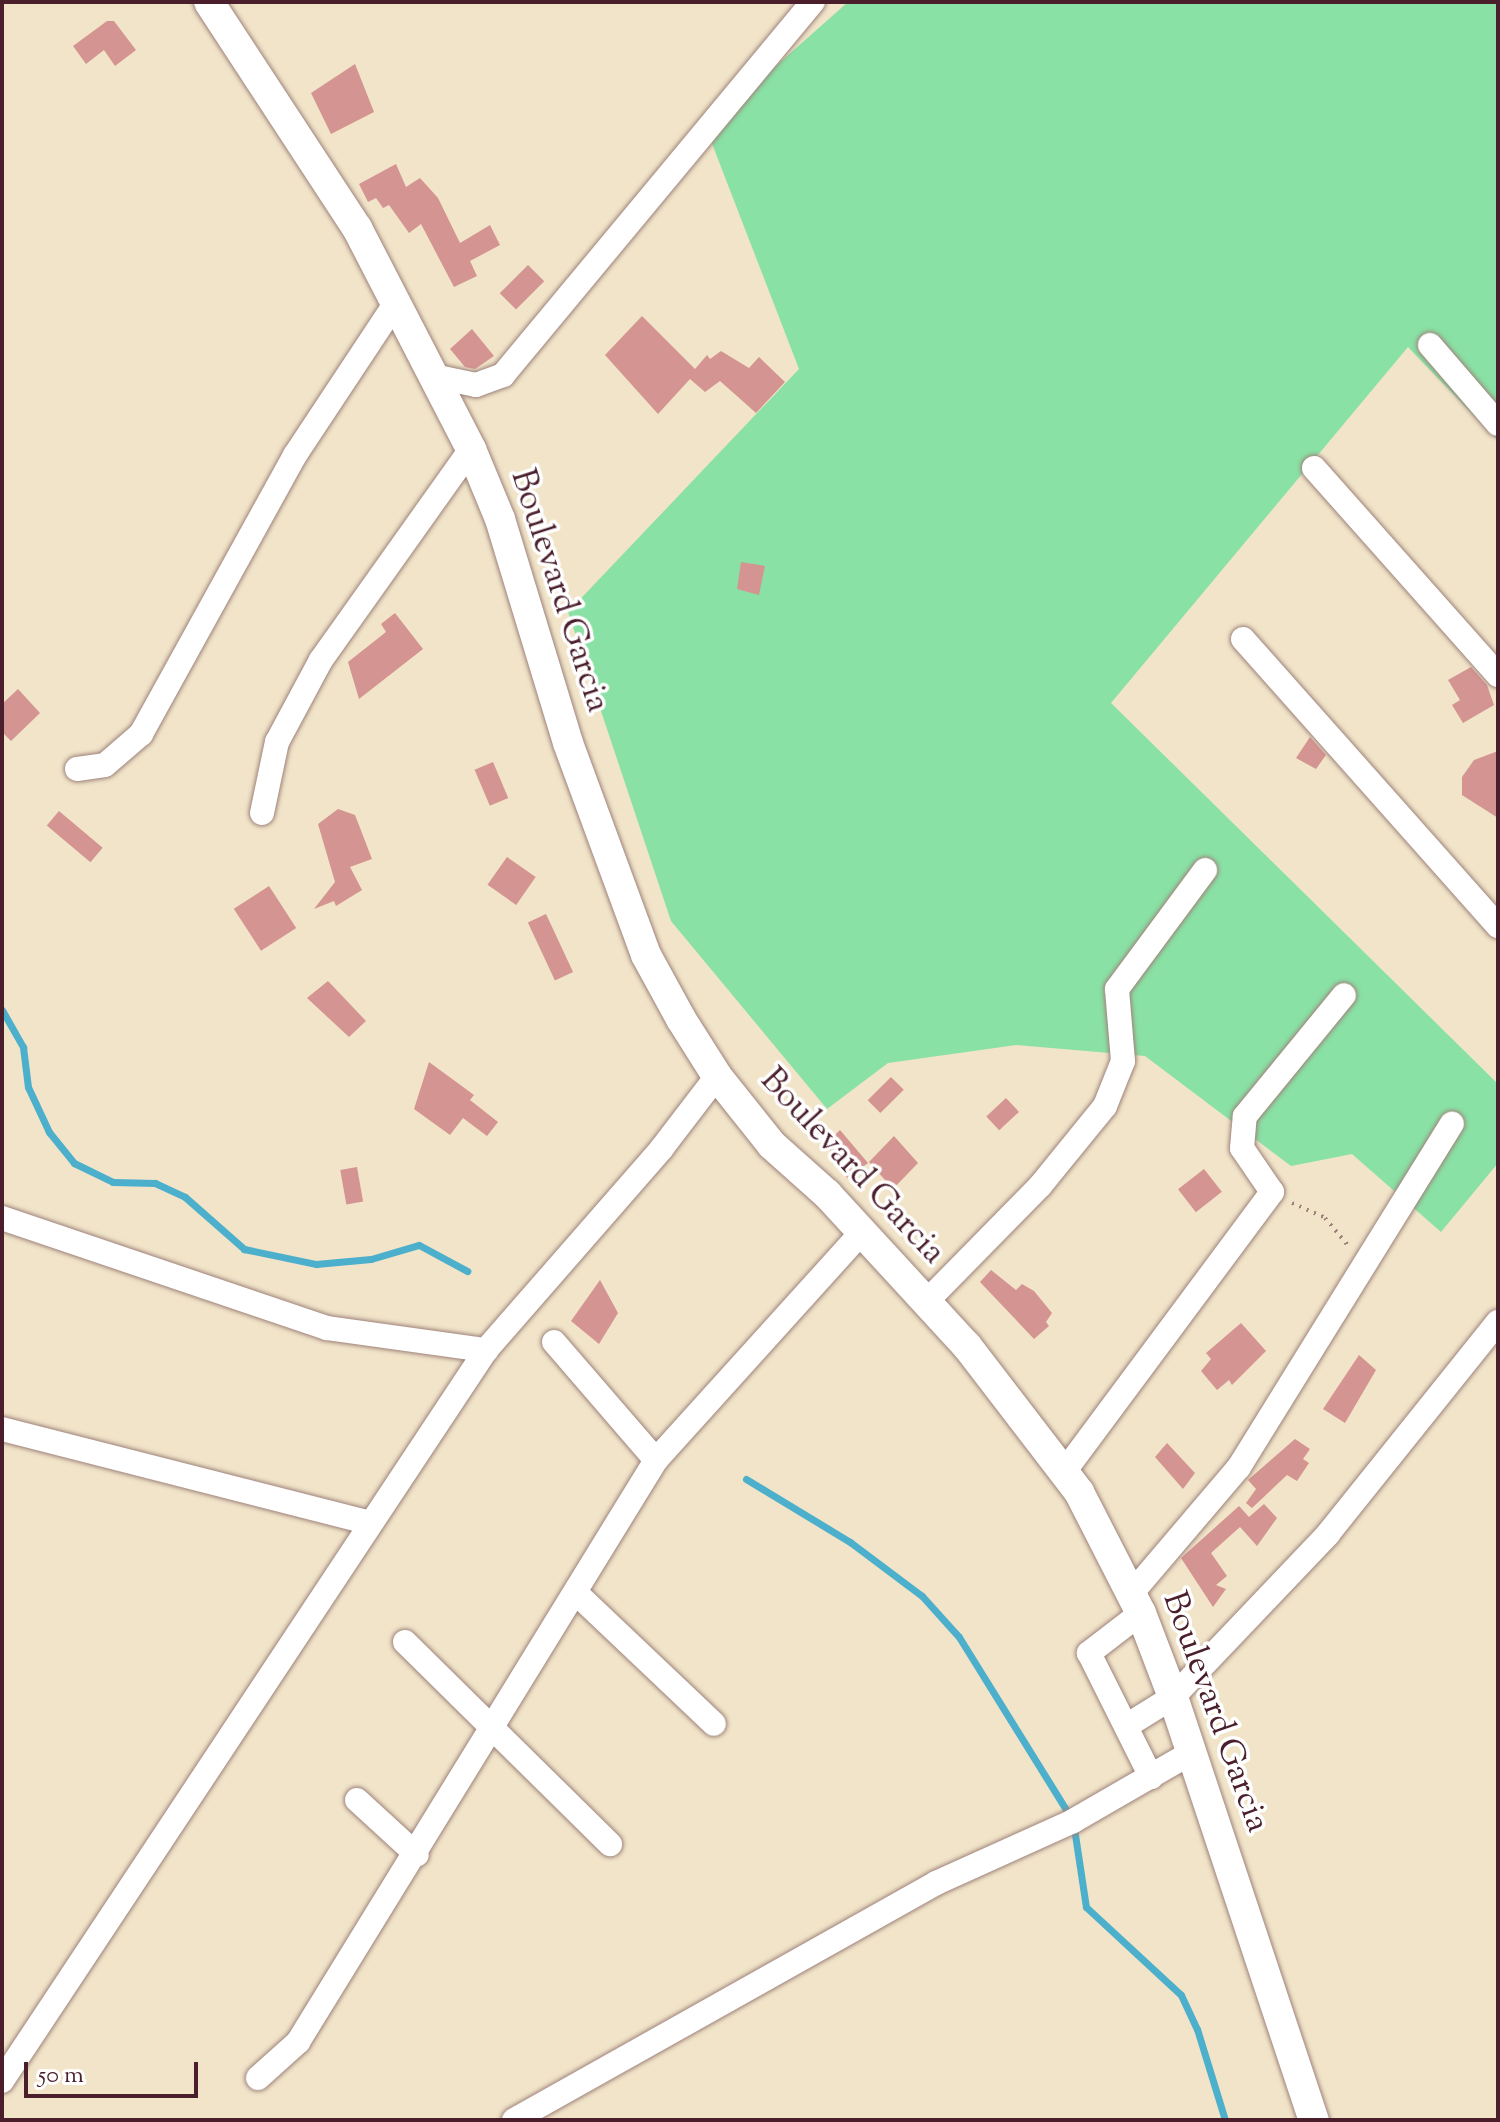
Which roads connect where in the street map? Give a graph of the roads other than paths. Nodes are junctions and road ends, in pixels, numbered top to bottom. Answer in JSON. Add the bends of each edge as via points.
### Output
{"nodes":[{"id":1,"x":209,"y":2,"type":"edge"},
{"id":2,"x":813,"y":2,"type":"edge"},
{"id":3,"x":395,"y":304,"type":"junction"},
{"id":4,"x":1430,"y":345,"type":"dead end"},
{"id":5,"x":433,"y":376,"type":"junction"},
{"id":6,"x":1498,"y":424,"type":"edge"},
{"id":7,"x":471,"y":449,"type":"junction"},
{"id":8,"x":1314,"y":468,"type":"dead end"},
{"id":9,"x":1243,"y":639,"type":"dead end"},
{"id":10,"x":1498,"y":675,"type":"edge"},
{"id":11,"x":77,"y":769,"type":"dead end"},
{"id":12,"x":262,"y":813,"type":"dead end"},
{"id":13,"x":1205,"y":870,"type":"dead end"},
{"id":14,"x":1498,"y":926,"type":"edge"},
{"id":15,"x":1344,"y":995,"type":"dead end"},
{"id":16,"x":717,"y":1076,"type":"junction"},
{"id":17,"x":1452,"y":1124,"type":"dead end"},
{"id":18,"x":2,"y":1218,"type":"edge"},
{"id":19,"x":862,"y":1232,"type":"junction"},
{"id":20,"x":926,"y":1302,"type":"junction"},
{"id":21,"x":1498,"y":1322,"type":"edge"},
{"id":22,"x":554,"y":1342,"type":"dead end"},
{"id":23,"x":486,"y":1350,"type":"junction"},
{"id":24,"x":2,"y":1429,"type":"edge"},
{"id":25,"x":656,"y":1460,"type":"junction"},
{"id":26,"x":1064,"y":1472,"type":"junction"},
{"id":27,"x":367,"y":1522,"type":"junction"},
{"id":28,"x":576,"y":1593,"type":"junction"},
{"id":29,"x":1136,"y":1604,"type":"junction"},
{"id":30,"x":405,"y":1642,"type":"dead end"},
{"id":31,"x":1173,"y":1697,"type":"junction"},
{"id":32,"x":714,"y":1724,"type":"dead end"},
{"id":33,"x":1128,"y":1725,"type":"junction"},
{"id":34,"x":494,"y":1727,"type":"junction"},
{"id":35,"x":1191,"y":1753,"type":"junction"},
{"id":36,"x":1151,"y":1777,"type":"junction"},
{"id":37,"x":357,"y":1800,"type":"dead end"},
{"id":38,"x":610,"y":1844,"type":"dead end"},
{"id":39,"x":417,"y":1855,"type":"junction"},
{"id":40,"x":258,"y":2078,"type":"dead end"},
{"id":41,"x":2,"y":2081,"type":"edge"},
{"id":42,"x":514,"y":2120,"type":"edge"},
{"id":43,"x":1314,"y":2120,"type":"edge"}],
"edges":[{"from":1,"to":3,"type":"main road","name":"Boulevard Garcia","via":[[357,228]]},
{"from":2,"to":5,"type":"street","via":[[503,375],[476,385]]},
{"from":3,"to":5,"type":"main road","name":"Boulevard Garcia"},
{"from":3,"to":11,"type":"street","via":[[295,455],[141,734],[105,765]]},
{"from":4,"to":6,"type":"street"},
{"from":5,"to":7,"type":"main road","name":"Boulevard Garcia"},
{"from":7,"to":12,"type":"street","via":[[321,660],[277,742]]},
{"from":7,"to":16,"type":"main road","name":"Boulevard Garcia","via":[[500,519],[568,743],[646,955]]},
{"from":8,"to":10,"type":"street"},
{"from":9,"to":14,"type":"street"},
{"from":13,"to":20,"type":"street","via":[[1117,989],[1123,1061],[1105,1106],[1040,1186]]},
{"from":15,"to":26,"type":"street","via":[[1245,1116],[1242,1148],[1272,1192]]},
{"from":16,"to":19,"type":"main road","name":"Boulevard Garcia","via":[[772,1145]]},
{"from":16,"to":23,"type":"street","via":[[662,1148]]},
{"from":17,"to":29,"type":"street","via":[[1239,1467]]},
{"from":18,"to":23,"type":"street","via":[[327,1328]]},
{"from":19,"to":20,"type":"main road","name":"Boulevard Garcia"},
{"from":19,"to":25,"type":"street"},
{"from":20,"to":26,"type":"main road","name":"Boulevard Garcia","via":[[967,1346]]},
{"from":21,"to":31,"type":"street","via":[[1328,1534]]},
{"from":22,"to":25,"type":"street"},
{"from":23,"to":27,"type":"street"},
{"from":24,"to":27,"type":"street"},
{"from":25,"to":28,"type":"street"},
{"from":26,"to":29,"type":"main road","name":"Boulevard Garcia"},
{"from":27,"to":41,"type":"street"},
{"from":28,"to":32,"type":"street"},
{"from":28,"to":34,"type":"street"},
{"from":29,"to":31,"type":"main road","name":"Boulevard Garcia"},
{"from":29,"to":33,"type":"street","via":[[1089,1653]]},
{"from":30,"to":34,"type":"street"},
{"from":31,"to":33,"type":"street"},
{"from":31,"to":35,"type":"main road","name":"Boulevard Garcia"},
{"from":33,"to":36,"type":"street"},
{"from":34,"to":38,"type":"street"},
{"from":34,"to":39,"type":"street"},
{"from":35,"to":36,"type":"street"},
{"from":35,"to":43,"type":"main road","name":"Boulevard Garcia","via":[[1275,1990]]},
{"from":36,"to":42,"type":"street","via":[[1073,1821],[936,1883]]},
{"from":37,"to":39,"type":"street"},
{"from":39,"to":40,"type":"street","via":[[298,2042]]}]}
